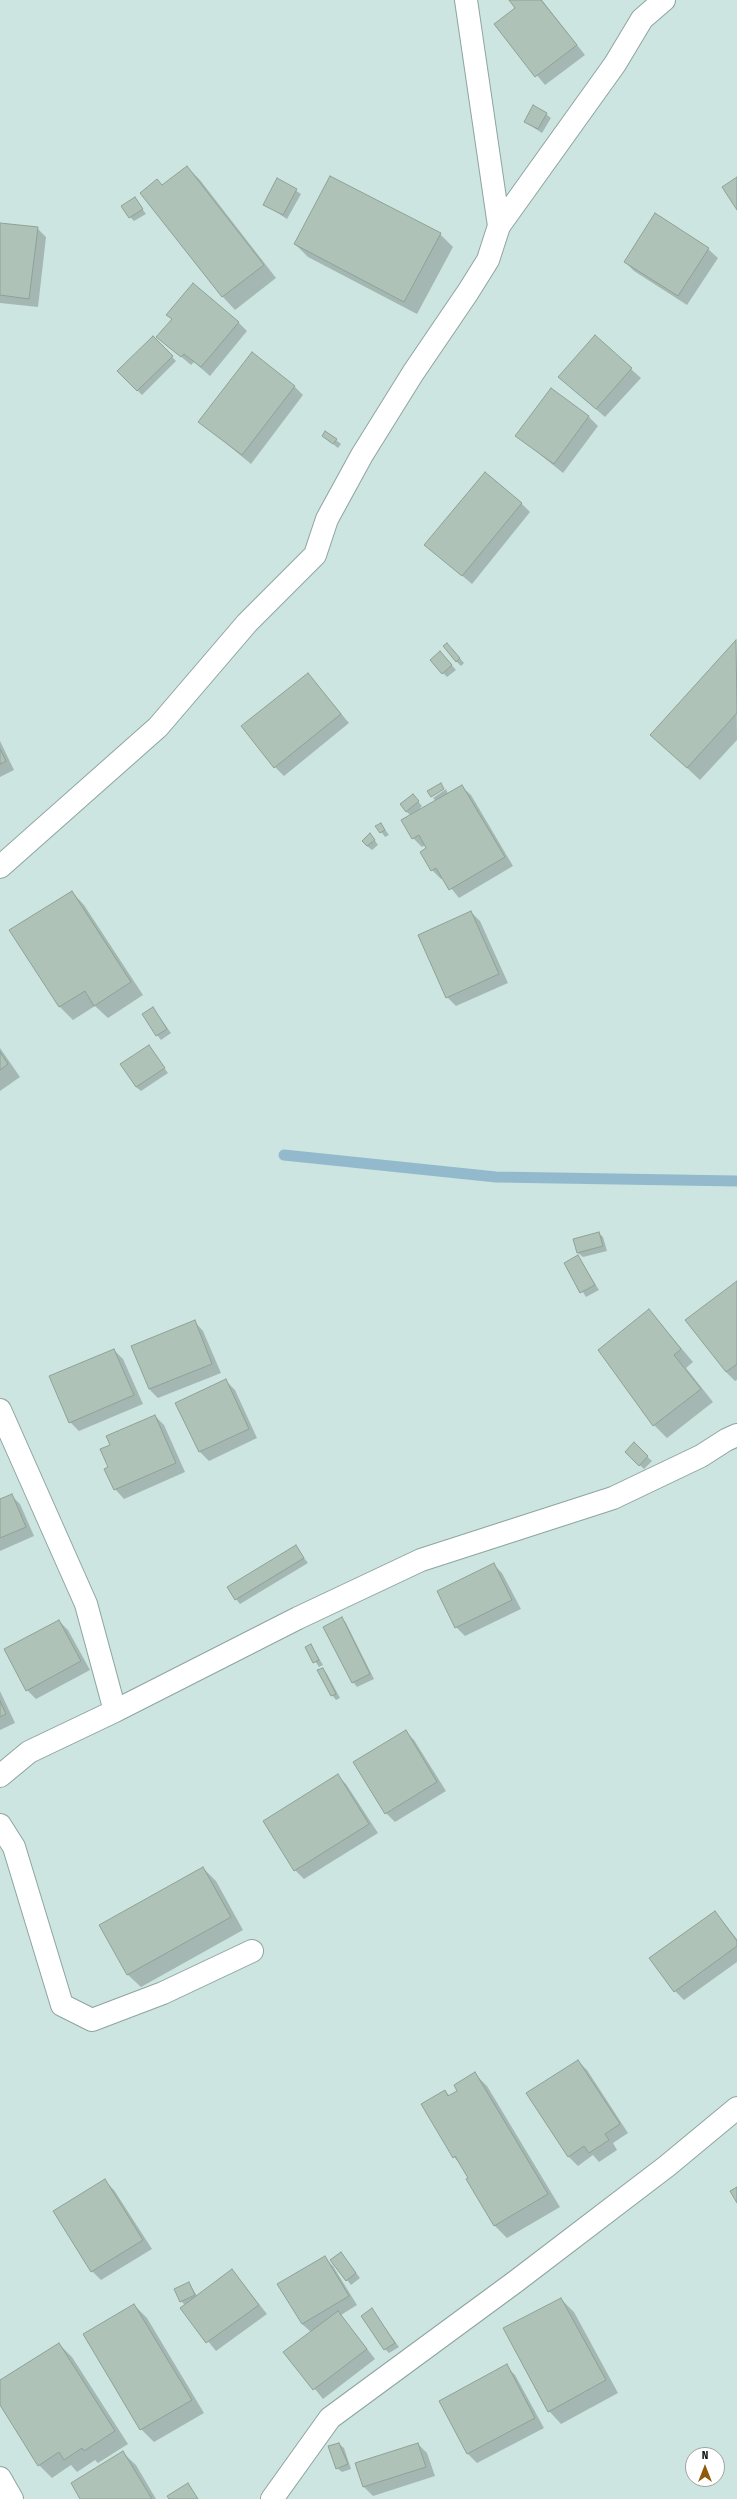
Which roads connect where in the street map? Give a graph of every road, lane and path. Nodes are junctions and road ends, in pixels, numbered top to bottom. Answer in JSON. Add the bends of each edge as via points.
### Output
{"nodes":[{"id":1,"x":466,"y":0,"type":"edge"},
{"id":2,"x":664,"y":0,"type":"edge"},
{"id":3,"x":499,"y":226,"type":"junction"},
{"id":4,"x":0,"y":867,"type":"edge"},
{"id":5,"x":0,"y":1410,"type":"edge"},
{"id":6,"x":737,"y":1436,"type":"edge"},
{"id":7,"x":115,"y":1711,"type":"junction"},
{"id":8,"x":0,"y":1776,"type":"edge"},
{"id":9,"x":0,"y":1825,"type":"edge"},
{"id":10,"x":252,"y":1952,"type":"dead end"},
{"id":11,"x":737,"y":2108,"type":"edge"},
{"id":12,"x":0,"y":2478,"type":"edge"},
{"id":13,"x":12,"y":2499,"type":"edge"},
{"id":14,"x":272,"y":2499,"type":"edge"}],
"edges":[{"from":1,"to":3,"type":"street"},
{"from":2,"to":3,"type":"street","via":[[642,19],[615,64]]},
{"from":3,"to":4,"type":"street","via":[[488,260],[362,455],[327,519],[315,555],[247,623],[158,727]]},
{"from":5,"to":7,"type":"street","via":[[86,1604]]},
{"from":6,"to":7,"type":"street","via":[[613,1498],[421,1560],[298,1618]]},
{"from":7,"to":8,"type":"street","via":[[29,1752]]},
{"from":9,"to":10,"type":"street","via":[[14,1847],[62,2005],[92,2020],[163,1994]]},
{"from":11,"to":14,"type":"street","via":[[667,2166],[515,2282],[330,2418]]},
{"from":12,"to":13,"type":"street"}]}
